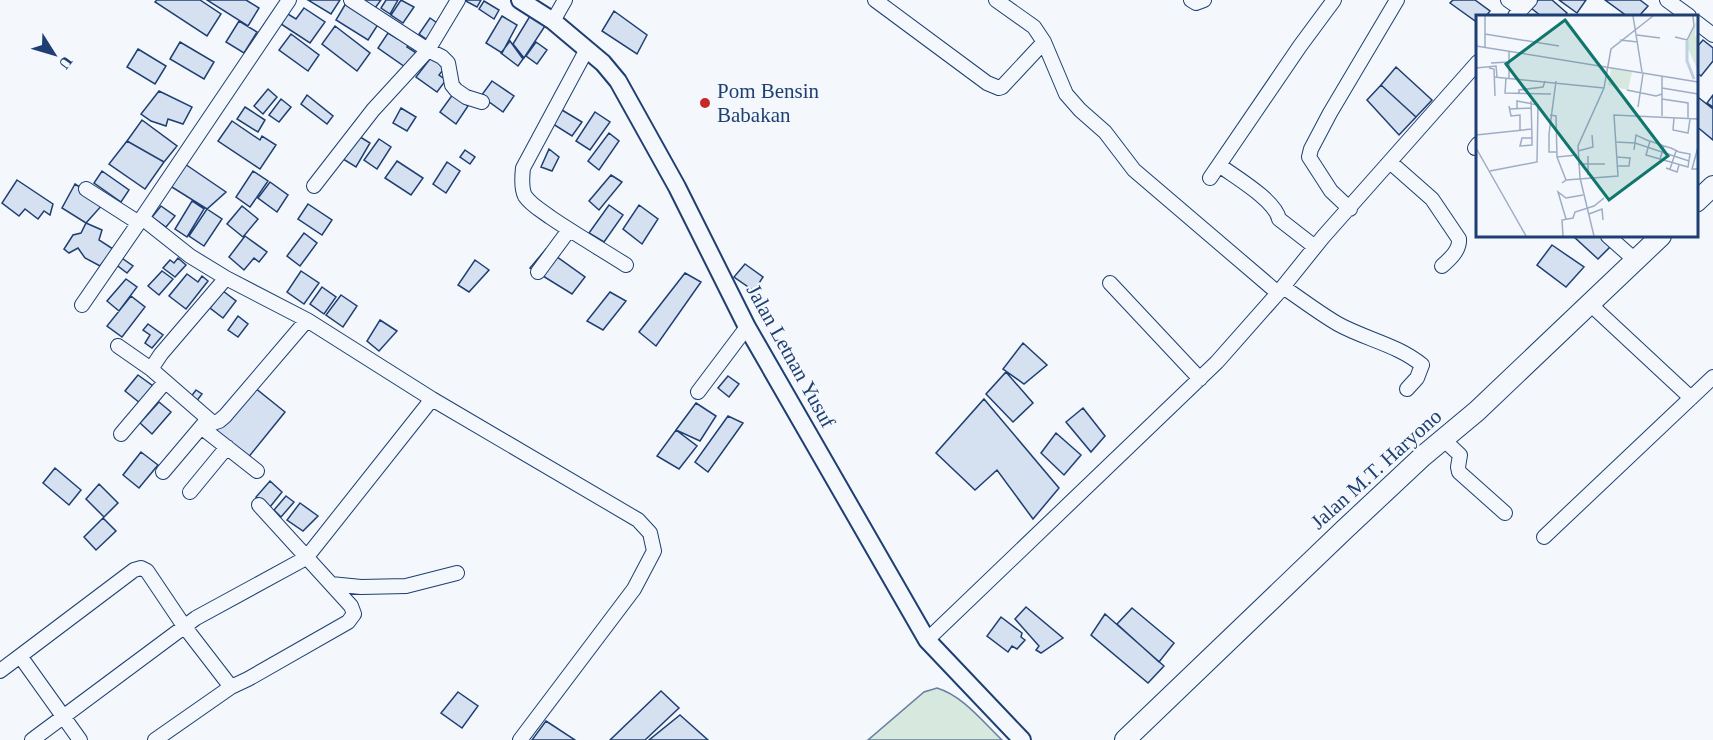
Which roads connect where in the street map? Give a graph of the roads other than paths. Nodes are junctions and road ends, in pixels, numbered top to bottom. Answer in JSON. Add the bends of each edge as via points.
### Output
{"nodes":[{"id":1,"x":289,"y":0,"type":"edge"},
{"id":2,"x":351,"y":0,"type":"edge"},
{"id":3,"x":459,"y":0,"type":"edge"},
{"id":4,"x":520,"y":0,"type":"edge"},
{"id":5,"x":565,"y":0,"type":"edge"},
{"id":6,"x":875,"y":0,"type":"edge"},
{"id":7,"x":996,"y":0,"type":"edge"},
{"id":8,"x":1191,"y":0,"type":"edge"},
{"id":9,"x":1204,"y":0,"type":"edge"},
{"id":10,"x":1334,"y":0,"type":"edge"},
{"id":11,"x":1397,"y":0,"type":"edge"},
{"id":12,"x":1508,"y":0,"type":"edge"},
{"id":13,"x":1667,"y":0,"type":"edge"},
{"id":14,"x":1522,"y":9,"type":"edge"},
{"id":15,"x":1688,"y":15,"type":"edge"},
{"id":16,"x":553,"y":21,"type":"junction"},
{"id":17,"x":1698,"y":24,"type":"edge"},
{"id":18,"x":1713,"y":35,"type":"edge"},
{"id":19,"x":1044,"y":42,"type":"junction"},
{"id":20,"x":587,"y":49,"type":"junction"},
{"id":21,"x":428,"y":50,"type":"junction"},
{"id":22,"x":1476,"y":64,"type":"edge"},
{"id":23,"x":482,"y":102,"type":"dead end"},
{"id":24,"x":1390,"y":162,"type":"junction"},
{"id":25,"x":1219,"y":165,"type":"junction"},
{"id":26,"x":1210,"y":178,"type":"dead end"},
{"id":27,"x":314,"y":186,"type":"dead end"},
{"id":28,"x":1713,"y":186,"type":"edge"},
{"id":29,"x":86,"y":189,"type":"dead end"},
{"id":30,"x":1698,"y":200,"type":"edge"},
{"id":31,"x":1350,"y":209,"type":"junction"},
{"id":32,"x":140,"y":220,"type":"junction"},
{"id":33,"x":569,"y":230,"type":"junction"},
{"id":34,"x":1609,"y":237,"type":"edge"},
{"id":35,"x":1660,"y":237,"type":"edge"},
{"id":36,"x":1315,"y":247,"type":"junction"},
{"id":37,"x":1635,"y":260,"type":"junction"},
{"id":38,"x":626,"y":265,"type":"dead end"},
{"id":39,"x":1442,"y":266,"type":"dead end"},
{"id":40,"x":538,"y":272,"type":"dead end"},
{"id":41,"x":226,"y":278,"type":"junction"},
{"id":42,"x":1110,"y":283,"type":"dead end"},
{"id":43,"x":1281,"y":290,"type":"junction"},
{"id":44,"x":1590,"y":304,"type":"junction"},
{"id":45,"x":82,"y":305,"type":"dead end"},
{"id":46,"x":307,"y":320,"type":"junction"},
{"id":47,"x":747,"y":327,"type":"junction"},
{"id":48,"x":118,"y":346,"type":"dead end"},
{"id":49,"x":151,"y":369,"type":"junction"},
{"id":50,"x":1713,"y":377,"type":"edge"},
{"id":51,"x":1200,"y":379,"type":"junction"},
{"id":52,"x":165,"y":382,"type":"junction"},
{"id":53,"x":1407,"y":389,"type":"dead end"},
{"id":54,"x":698,"y":393,"type":"dead end"},
{"id":55,"x":1691,"y":398,"type":"junction"},
{"id":56,"x":432,"y":399,"type":"junction"},
{"id":57,"x":205,"y":423,"type":"junction"},
{"id":58,"x":121,"y":434,"type":"dead end"},
{"id":59,"x":1443,"y":439,"type":"junction"},
{"id":60,"x":227,"y":447,"type":"junction"},
{"id":61,"x":258,"y":471,"type":"dead end"},
{"id":62,"x":163,"y":472,"type":"dead end"},
{"id":63,"x":190,"y":492,"type":"dead end"},
{"id":64,"x":259,"y":505,"type":"dead end"},
{"id":65,"x":1505,"y":513,"type":"dead end"},
{"id":66,"x":1544,"y":537,"type":"dead end"},
{"id":67,"x":306,"y":558,"type":"junction"},
{"id":68,"x":457,"y":573,"type":"dead end"},
{"id":69,"x":331,"y":584,"type":"junction"},
{"id":70,"x":184,"y":626,"type":"junction"},
{"id":71,"x":927,"y":640,"type":"junction"},
{"id":72,"x":20,"y":656,"type":"junction"},
{"id":73,"x":0,"y":671,"type":"edge"},
{"id":74,"x":231,"y":687,"type":"junction"},
{"id":75,"x":64,"y":718,"type":"junction"},
{"id":76,"x":32,"y":740,"type":"edge"},
{"id":77,"x":80,"y":740,"type":"edge"},
{"id":78,"x":156,"y":740,"type":"edge"},
{"id":79,"x":520,"y":740,"type":"edge"},
{"id":80,"x":1022,"y":740,"type":"edge"},
{"id":81,"x":1125,"y":740,"type":"edge"}],
"edges":[{"from":1,"to":32,"type":"street"},
{"from":2,"to":21,"type":"street"},
{"from":3,"to":21,"type":"street"},
{"from":4,"to":16,"type":"street","name":"Jalan Letnan Yusuf"},
{"from":5,"to":16,"type":"street"},
{"from":6,"to":19,"type":"street","via":[[999,88]]},
{"from":7,"to":19,"type":"street","via":[[1029,23]]},
{"from":8,"to":9,"type":"street"},
{"from":10,"to":25,"type":"street"},
{"from":11,"to":31,"type":"street","via":[[1329,113],[1309,157],[1331,191]]},
{"from":12,"to":14,"type":"street"},
{"from":13,"to":15,"type":"street"},
{"from":16,"to":20,"type":"street","name":"Jalan Letnan Yusuf"},
{"from":17,"to":18,"type":"street"},
{"from":19,"to":43,"type":"street","via":[[1066,94],[1105,132],[1134,170]]},
{"from":20,"to":33,"type":"street","via":[[523,168],[526,197]]},
{"from":20,"to":47,"type":"street","name":"Jalan Letnan Yusuf","via":[[618,81],[677,187]]},
{"from":21,"to":23,"type":"street","via":[[448,63],[456,90]]},
{"from":21,"to":27,"type":"street"},
{"from":22,"to":24,"type":"street"},
{"from":24,"to":31,"type":"street"},
{"from":24,"to":39,"type":"street","via":[[1432,199],[1459,239],[1457,249]]},
{"from":25,"to":26,"type":"street"},
{"from":25,"to":36,"type":"street","via":[[1265,198],[1278,212],[1279,219]]},
{"from":28,"to":30,"type":"main road"},
{"from":29,"to":32,"type":"street"},
{"from":31,"to":36,"type":"street"},
{"from":32,"to":41,"type":"street"},
{"from":32,"to":45,"type":"street"},
{"from":33,"to":38,"type":"street"},
{"from":33,"to":40,"type":"street"},
{"from":34,"to":37,"type":"street"},
{"from":35,"to":37,"type":"main road","name":"Jalan M.T. Haryono"},
{"from":36,"to":43,"type":"street"},
{"from":37,"to":44,"type":"main road","name":"Jalan M.T. Haryono"},
{"from":41,"to":46,"type":"street"},
{"from":41,"to":49,"type":"street"},
{"from":42,"to":51,"type":"street"},
{"from":43,"to":51,"type":"street"},
{"from":43,"to":53,"type":"street","via":[[1339,324],[1414,358],[1422,365]]},
{"from":44,"to":55,"type":"street"},
{"from":44,"to":59,"type":"main road","name":"Jalan M.T. Haryono"},
{"from":46,"to":56,"type":"street"},
{"from":46,"to":57,"type":"street","via":[[225,416]]},
{"from":47,"to":54,"type":"street"},
{"from":47,"to":71,"type":"street","name":"Jalan Letnan Yusuf"},
{"from":48,"to":49,"type":"street"},
{"from":49,"to":52,"type":"street"},
{"from":50,"to":55,"type":"street"},
{"from":51,"to":71,"type":"street"},
{"from":52,"to":57,"type":"street"},
{"from":52,"to":58,"type":"street"},
{"from":55,"to":66,"type":"street"},
{"from":56,"to":67,"type":"street"},
{"from":56,"to":79,"type":"street","via":[[638,520],[650,533],[654,551],[634,589]]},
{"from":57,"to":60,"type":"street"},
{"from":57,"to":62,"type":"street"},
{"from":59,"to":65,"type":"street","via":[[1460,455],[1459,472]]},
{"from":59,"to":81,"type":"main road","name":"Jalan M.T. Haryono"},
{"from":60,"to":61,"type":"street"},
{"from":60,"to":63,"type":"street"},
{"from":64,"to":67,"type":"street"},
{"from":67,"to":69,"type":"street"},
{"from":67,"to":70,"type":"street"},
{"from":68,"to":69,"type":"street","via":[[406,586]]},
{"from":69,"to":74,"type":"street","via":[[351,606],[353,618]]},
{"from":70,"to":72,"type":"street","via":[[147,571],[141,568]]},
{"from":70,"to":74,"type":"street"},
{"from":70,"to":75,"type":"street"},
{"from":71,"to":80,"type":"street","name":"Jalan Letnan Yusuf"},
{"from":72,"to":73,"type":"street"},
{"from":72,"to":75,"type":"street"},
{"from":74,"to":78,"type":"street"},
{"from":75,"to":76,"type":"street"},
{"from":75,"to":77,"type":"street"}]}
